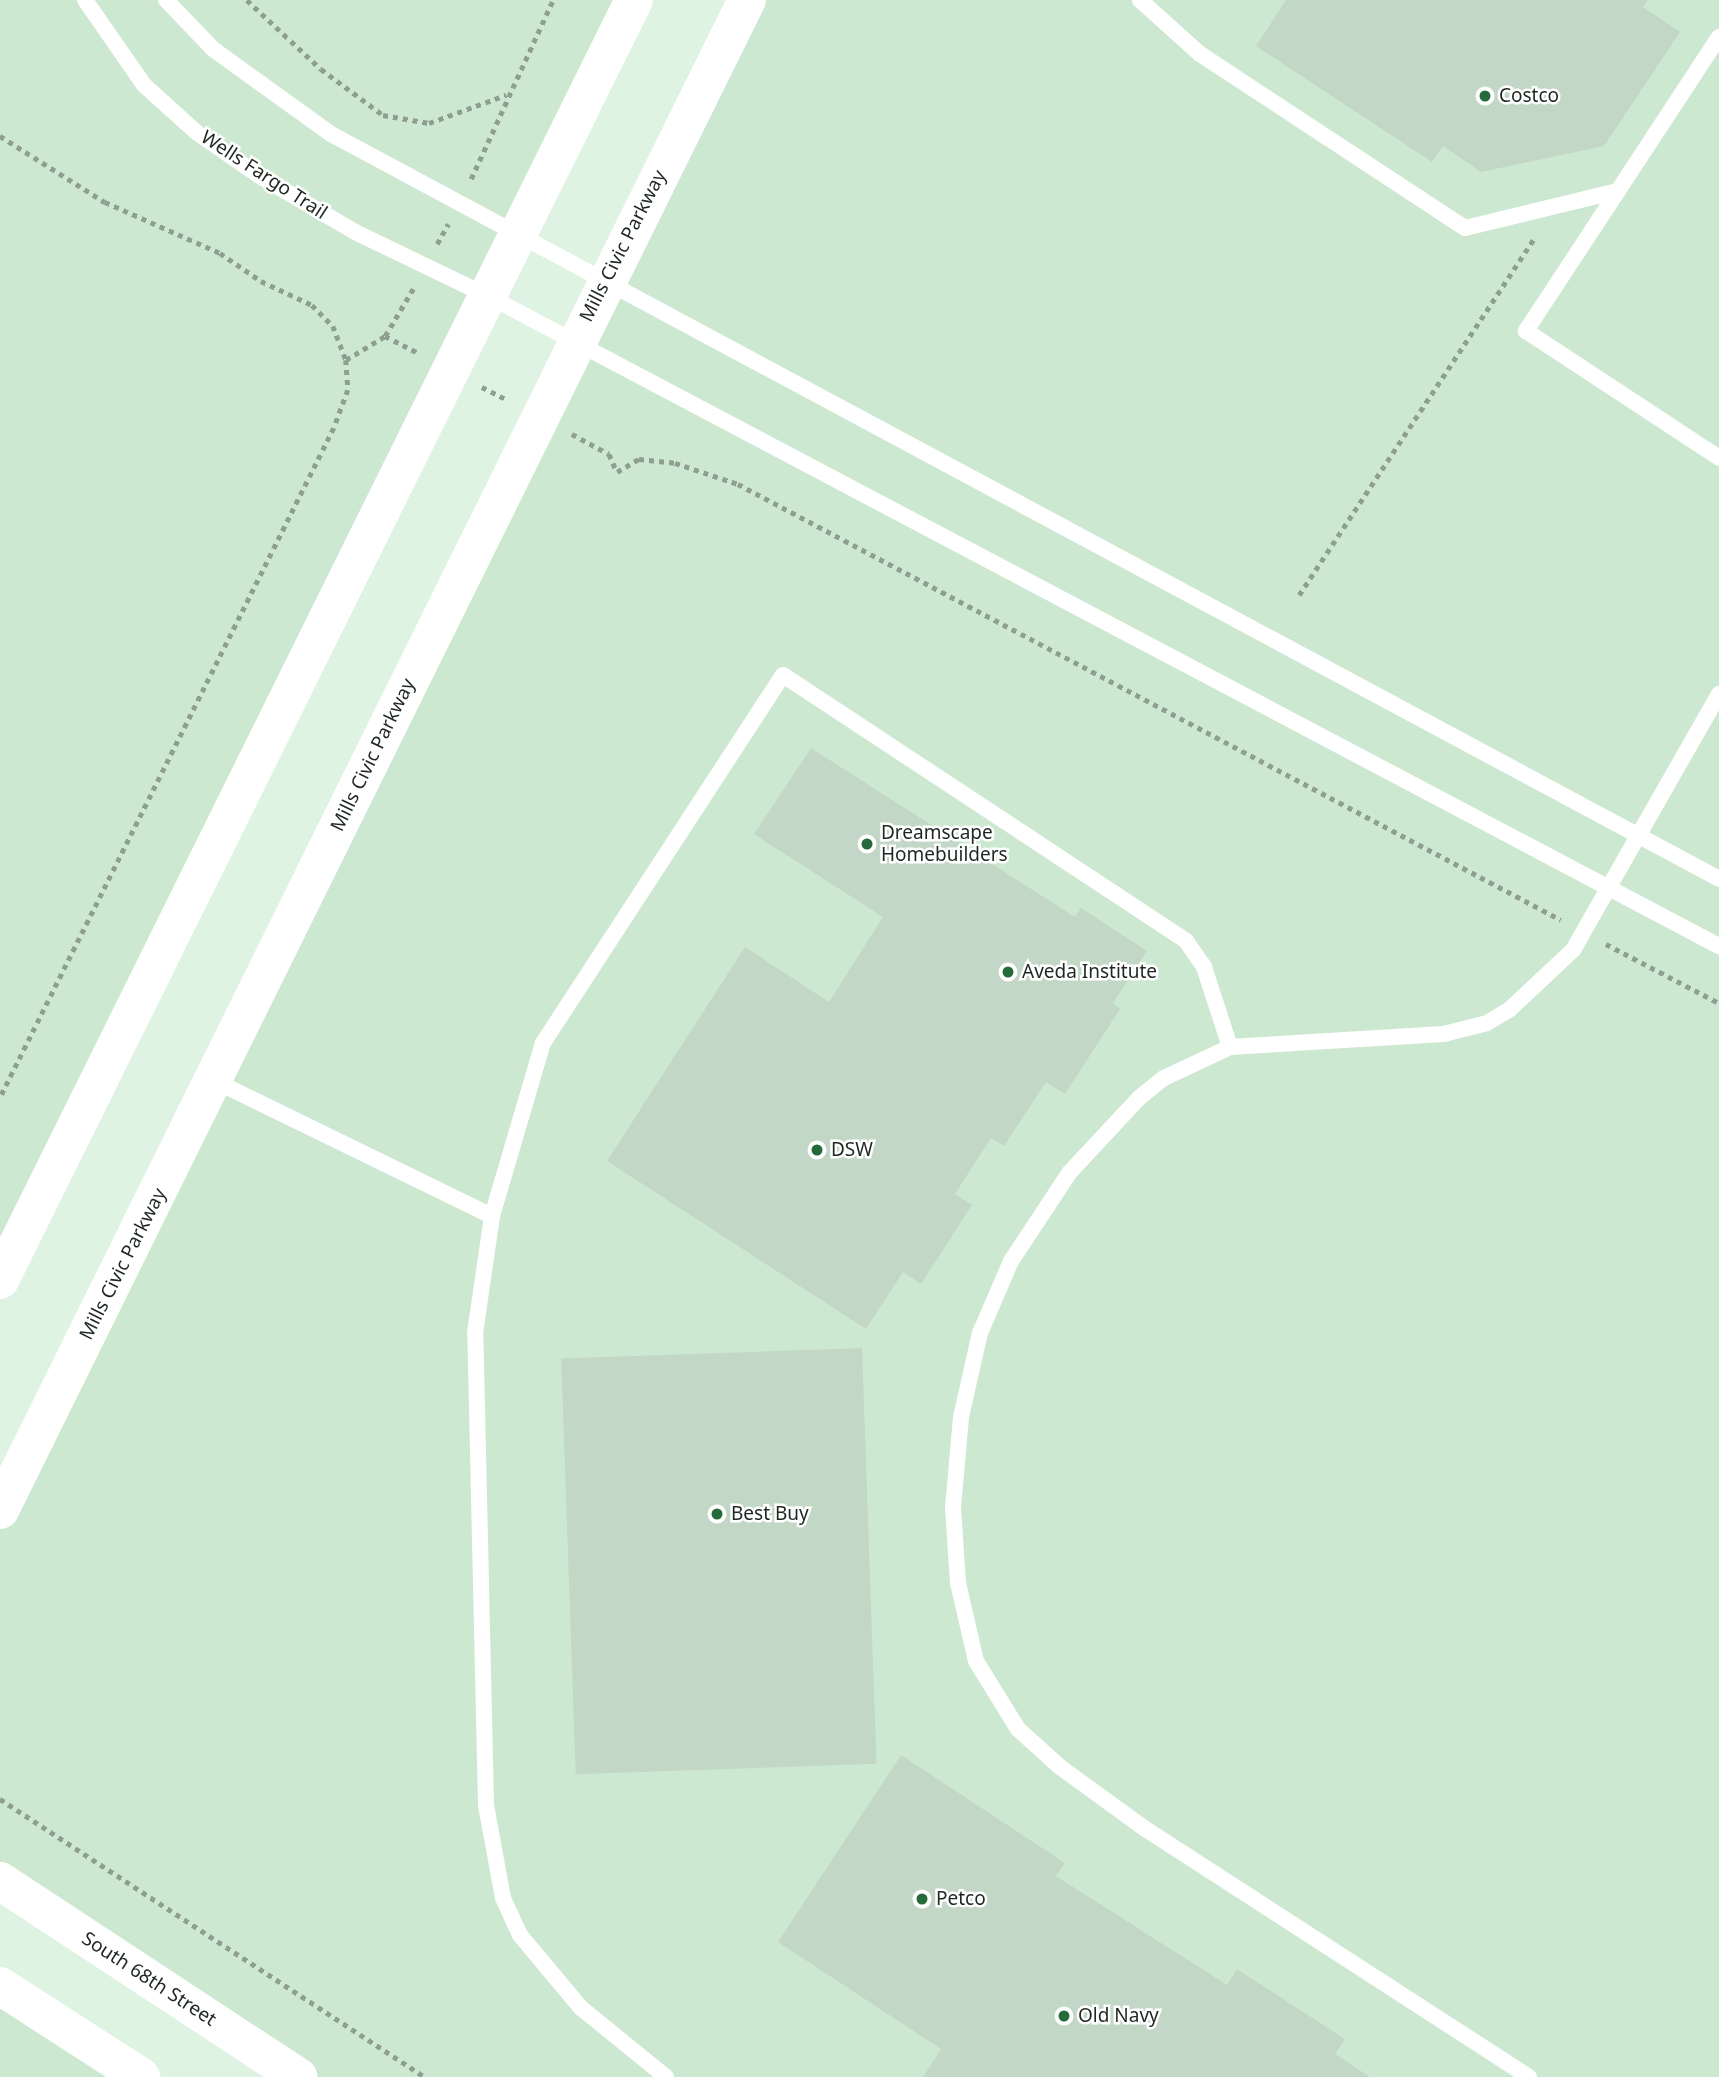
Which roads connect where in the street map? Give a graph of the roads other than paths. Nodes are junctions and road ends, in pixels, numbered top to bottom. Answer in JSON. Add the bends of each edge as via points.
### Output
{"nodes":[{"id":1,"x":73,"y":0,"type":"edge"},
{"id":2,"x":85,"y":0,"type":"edge"},
{"id":3,"x":166,"y":0,"type":"edge"},
{"id":4,"x":634,"y":0,"type":"edge"},
{"id":5,"x":747,"y":0,"type":"edge"},
{"id":6,"x":1140,"y":0,"type":"edge"},
{"id":7,"x":102,"y":27,"type":"junction"},
{"id":8,"x":1719,"y":37,"type":"edge"},
{"id":9,"x":1618,"y":191,"type":"junction"},
{"id":10,"x":517,"y":237,"type":"junction"},
{"id":11,"x":604,"y":284,"type":"junction"},
{"id":12,"x":488,"y":296,"type":"junction"},
{"id":13,"x":575,"y":342,"type":"junction"},
{"id":14,"x":1719,"y":458,"type":"edge"},
{"id":15,"x":1719,"y":694,"type":"edge"},
{"id":16,"x":1638,"y":835,"type":"junction"},
{"id":17,"x":1719,"y":878,"type":"edge"},
{"id":18,"x":1608,"y":888,"type":"junction"},
{"id":19,"x":1719,"y":946,"type":"edge"},
{"id":20,"x":1230,"y":1047,"type":"junction"},
{"id":21,"x":215,"y":1081,"type":"junction"},
{"id":22,"x":492,"y":1216,"type":"junction"},
{"id":23,"x":0,"y":1280,"type":"edge"},
{"id":24,"x":0,"y":1510,"type":"edge"},
{"id":25,"x":0,"y":1881,"type":"edge"},
{"id":26,"x":0,"y":1986,"type":"edge"},
{"id":27,"x":141,"y":2077,"type":"edge"},
{"id":28,"x":298,"y":2077,"type":"edge"},
{"id":29,"x":665,"y":2077,"type":"edge"},
{"id":30,"x":1529,"y":2077,"type":"edge"}],
"edges":[{"from":1,"to":7,"type":"lane"},
{"from":2,"to":7,"type":"lane","name":"Wells Fargo Trail"},
{"from":3,"to":10,"type":"lane","via":[[214,49],[281,102]]},
{"from":4,"to":10,"type":"main road"},
{"from":5,"to":11,"type":"main road","name":"Mills Civic Parkway"},
{"from":6,"to":9,"type":"lane","via":[[1200,54],[1465,228]]},
{"from":7,"to":12,"type":"lane","name":"Wells Fargo Trail","via":[[144,85],[196,132],[355,232]]},
{"from":8,"to":9,"type":"lane"},
{"from":9,"to":14,"type":"lane","via":[[1526,331]]},
{"from":10,"to":11,"type":"lane"},
{"from":10,"to":12,"type":"main road"},
{"from":11,"to":13,"type":"main road","name":"Mills Civic Parkway"},
{"from":11,"to":16,"type":"lane"},
{"from":12,"to":13,"type":"lane","name":"Wells Fargo Trail"},
{"from":12,"to":23,"type":"main road"},
{"from":13,"to":18,"type":"lane","name":"Wells Fargo Trail"},
{"from":13,"to":21,"type":"main road","name":"Mills Civic Parkway"},
{"from":15,"to":16,"type":"lane"},
{"from":16,"to":17,"type":"lane"},
{"from":16,"to":18,"type":"lane"},
{"from":18,"to":19,"type":"lane","name":"Wells Fargo Trail"},
{"from":18,"to":20,"type":"lane","via":[[1573,950],[1509,1010],[1487,1023],[1444,1034]]},
{"from":20,"to":22,"type":"lane","via":[[1204,967],[1186,941],[783,675],[543,1044]]},
{"from":20,"to":30,"type":"lane","via":[[1164,1078],[1118,1118],[1049,1200],[993,1294],[961,1417],[953,1507],[955,1567],[976,1661],[1018,1729],[1060,1768],[1144,1828]]},
{"from":21,"to":22,"type":"lane"},
{"from":21,"to":24,"type":"main road","name":"Mills Civic Parkway"},
{"from":22,"to":29,"type":"lane","via":[[475,1333],[486,1805],[492,1849],[503,1898],[520,1935],[545,1969],[623,2046]]},
{"from":25,"to":28,"type":"main road","name":"South 68th Street"},
{"from":26,"to":27,"type":"main road"}]}
